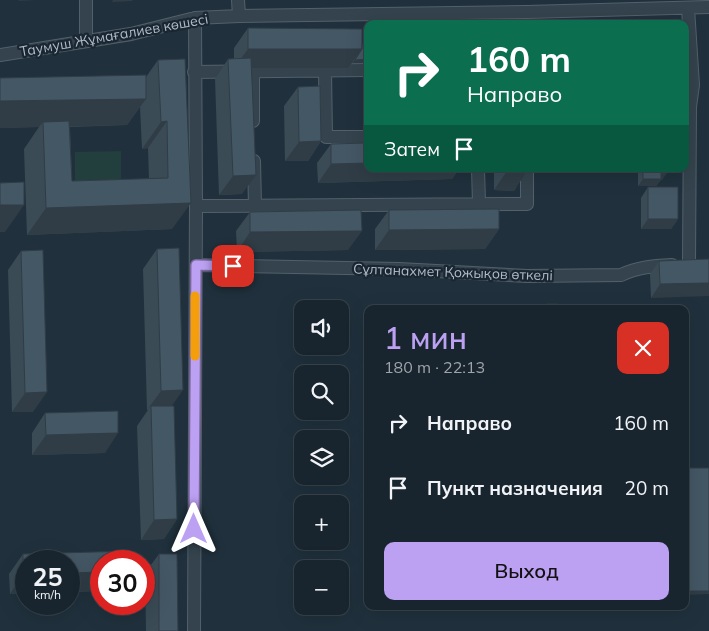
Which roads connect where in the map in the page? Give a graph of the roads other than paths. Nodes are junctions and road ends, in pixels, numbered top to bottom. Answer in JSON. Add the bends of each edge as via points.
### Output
{"nodes":[{"id":1,"x":86,"y":0,"type":"edge"},
{"id":2,"x":238,"y":0,"type":"edge"},
{"id":3,"x":709,"y":7,"type":"edge"},
{"id":4,"x":688,"y":8,"type":"junction"},
{"id":5,"x":534,"y":12,"type":"edge"},
{"id":6,"x":239,"y":16,"type":"junction"},
{"id":7,"x":195,"y":18,"type":"junction"},
{"id":8,"x":689,"y":20,"type":"edge"},
{"id":9,"x":689,"y":23,"type":"edge"},
{"id":10,"x":86,"y":41,"type":"junction"},
{"id":11,"x":0,"y":55,"type":"edge"},
{"id":12,"x":364,"y":70,"type":"edge"},
{"id":13,"x":253,"y":71,"type":"junction"},
{"id":14,"x":325,"y":71,"type":"junction"},
{"id":15,"x":194,"y":72,"type":"junction"},
{"id":16,"x":254,"y":129,"type":"edge"},
{"id":17,"x":364,"y":137,"type":"edge"},
{"id":18,"x":254,"y":148,"type":"edge"},
{"id":19,"x":478,"y":172,"type":"edge"},
{"id":20,"x":526,"y":172,"type":"edge"},
{"id":21,"x":479,"y":203,"type":"junction"},
{"id":22,"x":196,"y":206,"type":"junction"},
{"id":23,"x":255,"y":206,"type":"junction"},
{"id":24,"x":689,"y":264,"type":"junction"},
{"id":25,"x":702,"y":264,"type":"edge"},
{"id":26,"x":196,"y":265,"type":"junction"},
{"id":27,"x":194,"y":631,"type":"edge"}],
"edges":[{"from":1,"to":10,"type":"street"},
{"from":2,"to":6,"type":"street"},
{"from":3,"to":4,"type":"street","name":"Таумуш Жұмағалиев көшесі"},
{"from":4,"to":5,"type":"street","name":"Таумуш Жұмағалиев көшесі"},
{"from":4,"to":8,"type":"street"},
{"from":5,"to":6,"type":"street","name":"Таумуш Жұмағалиев көшесі"},
{"from":6,"to":7,"type":"street","name":"Таумуш Жұмағалиев көшесі"},
{"from":7,"to":10,"type":"street","name":"Таумуш Жұмағалиев көшесі"},
{"from":7,"to":15,"type":"street"},
{"from":9,"to":24,"type":"street","via":[[693,85],[690,107]]},
{"from":10,"to":11,"type":"street","name":"Таумуш Жұмағалиев көшесі"},
{"from":12,"to":14,"type":"street"},
{"from":13,"to":14,"type":"street"},
{"from":13,"to":15,"type":"street"},
{"from":13,"to":16,"type":"street"},
{"from":14,"to":17,"type":"street","via":[[326,137]]},
{"from":15,"to":22,"type":"street"},
{"from":18,"to":23,"type":"street"},
{"from":19,"to":21,"type":"street"},
{"from":20,"to":21,"type":"street","via":[[527,204]]},
{"from":21,"to":23,"type":"street"},
{"from":22,"to":23,"type":"street"},
{"from":22,"to":26,"type":"street"},
{"from":24,"to":25,"type":"street","name":"Сұлтанахмет Қожықов өткелі"},
{"from":24,"to":26,"type":"street","name":"Сұлтанахмет Қожықов өткелі","via":[[644,267],[621,275],[536,276],[399,269]]},
{"from":26,"to":27,"type":"street"}]}
